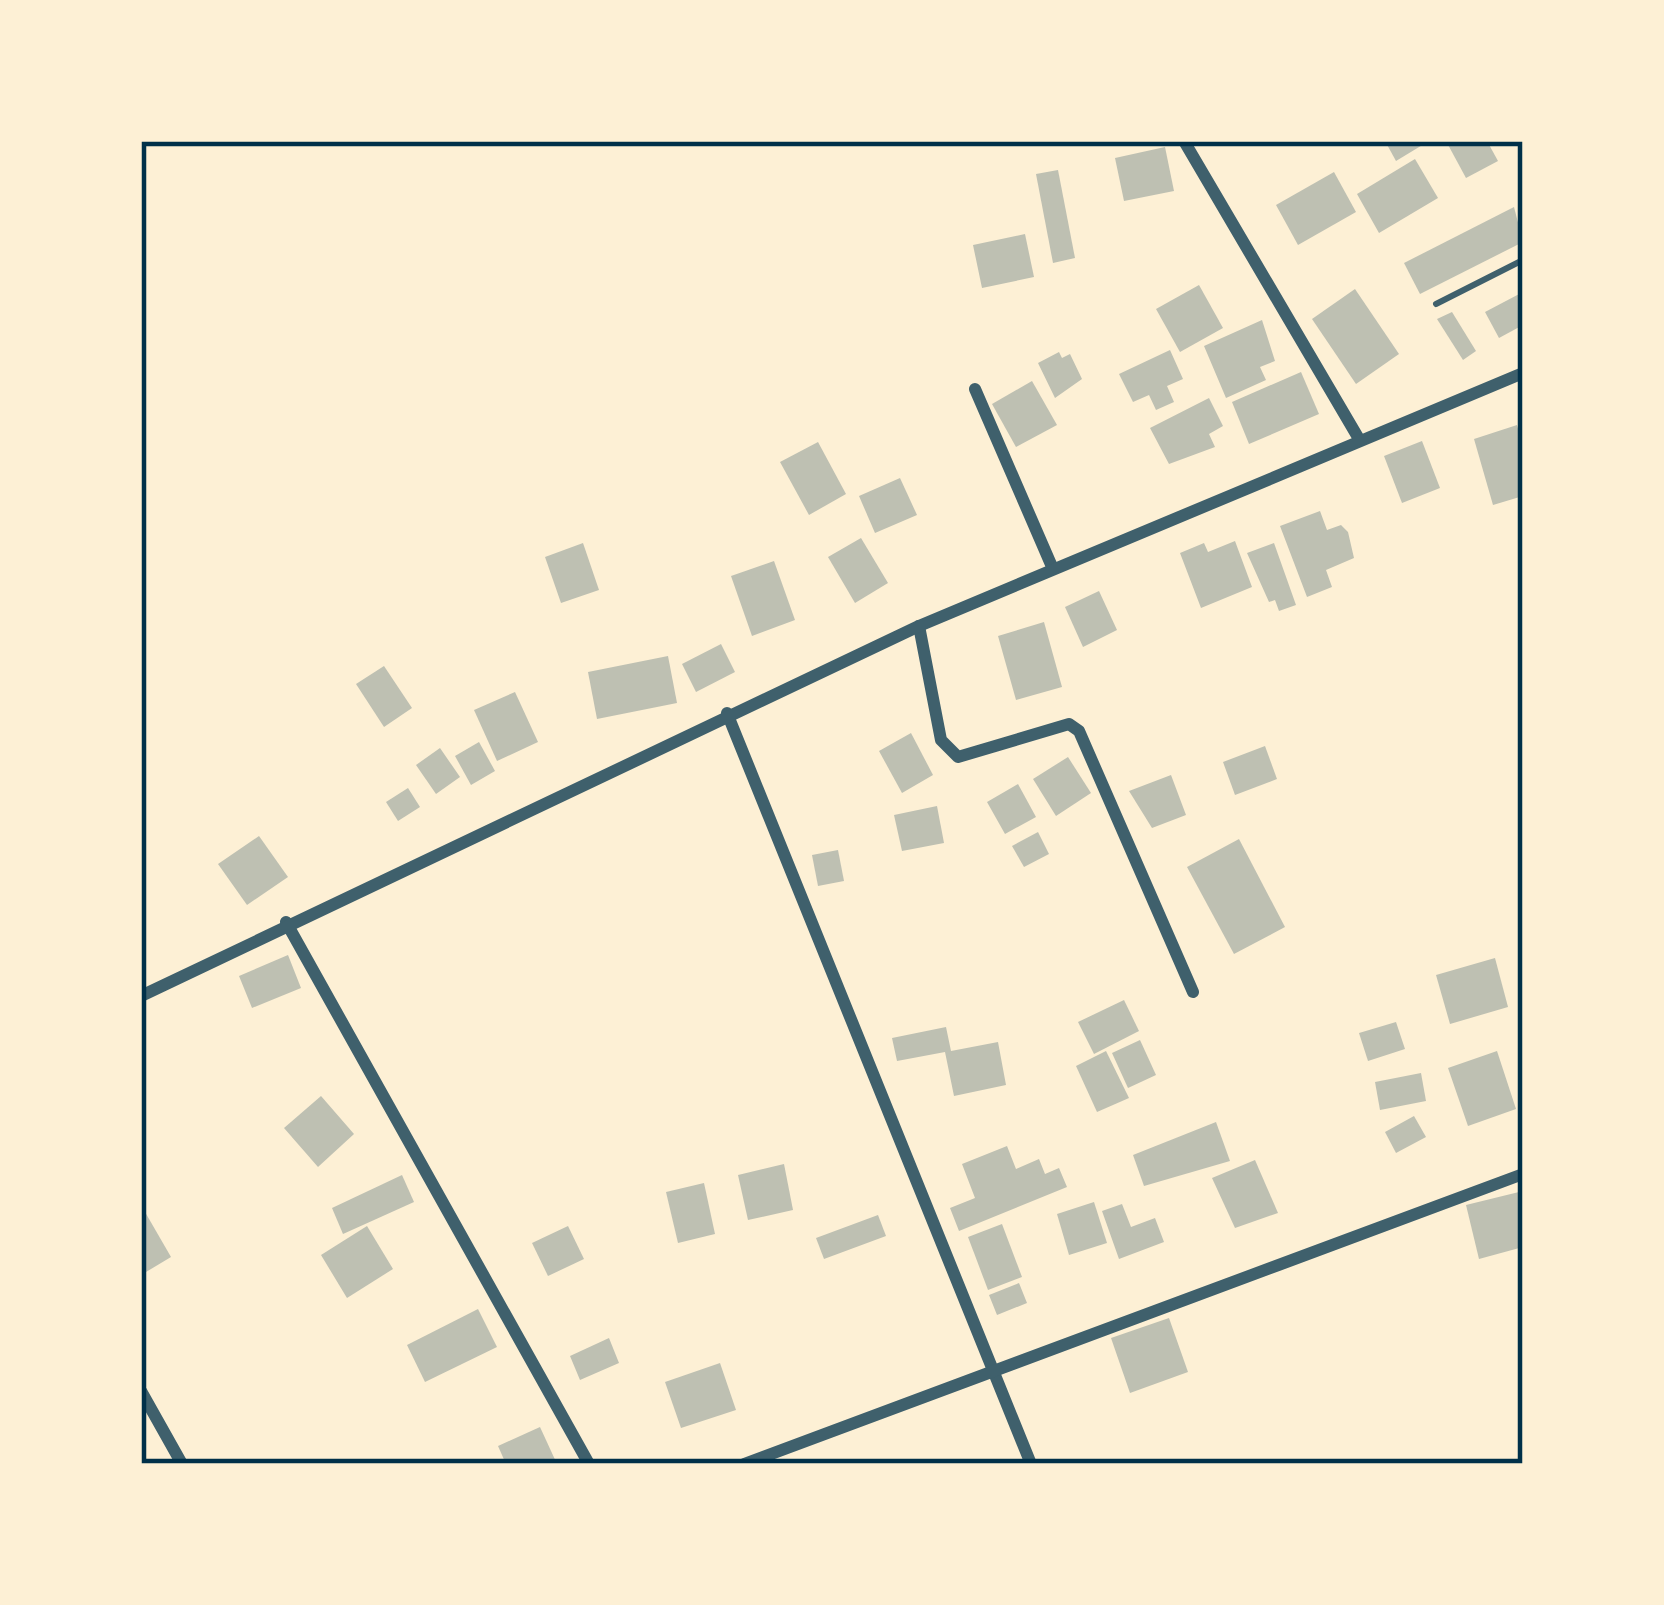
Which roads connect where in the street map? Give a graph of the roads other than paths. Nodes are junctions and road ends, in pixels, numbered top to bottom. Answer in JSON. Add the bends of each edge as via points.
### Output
{"nodes":[{"id":1,"x":1184,"y":141,"type":"edge"},
{"id":2,"x":1523,"y":260,"type":"edge"},
{"id":3,"x":1436,"y":304,"type":"dead end"},
{"id":4,"x":1523,"y":373,"type":"edge"},
{"id":5,"x":976,"y":389,"type":"dead end"},
{"id":6,"x":1359,"y":439,"type":"junction"},
{"id":7,"x":1053,"y":569,"type":"junction"},
{"id":8,"x":919,"y":626,"type":"junction"},
{"id":9,"x":727,"y":713,"type":"junction"},
{"id":10,"x":286,"y":922,"type":"junction"},
{"id":11,"x":1193,"y":992,"type":"dead end"},
{"id":12,"x":141,"y":996,"type":"edge"},
{"id":13,"x":1523,"y":1174,"type":"edge"},
{"id":14,"x":993,"y":1368,"type":"junction"},
{"id":15,"x":141,"y":1391,"type":"edge"},
{"id":16,"x":182,"y":1464,"type":"edge"},
{"id":17,"x":590,"y":1464,"type":"edge"},
{"id":18,"x":744,"y":1464,"type":"edge"},
{"id":19,"x":1031,"y":1464,"type":"edge"}],
"edges":[{"from":1,"to":6,"type":"street"},
{"from":2,"to":3,"type":"lane"},
{"from":4,"to":6,"type":"street"},
{"from":5,"to":7,"type":"street"},
{"from":6,"to":7,"type":"street"},
{"from":7,"to":8,"type":"street"},
{"from":8,"to":9,"type":"street"},
{"from":8,"to":11,"type":"street","via":[[941,740],[958,757],[1069,724],[1079,731]]},
{"from":9,"to":10,"type":"street"},
{"from":9,"to":14,"type":"street"},
{"from":10,"to":12,"type":"street"},
{"from":10,"to":17,"type":"street"},
{"from":13,"to":14,"type":"street"},
{"from":14,"to":18,"type":"street"},
{"from":14,"to":19,"type":"street"},
{"from":15,"to":16,"type":"street"}]}
